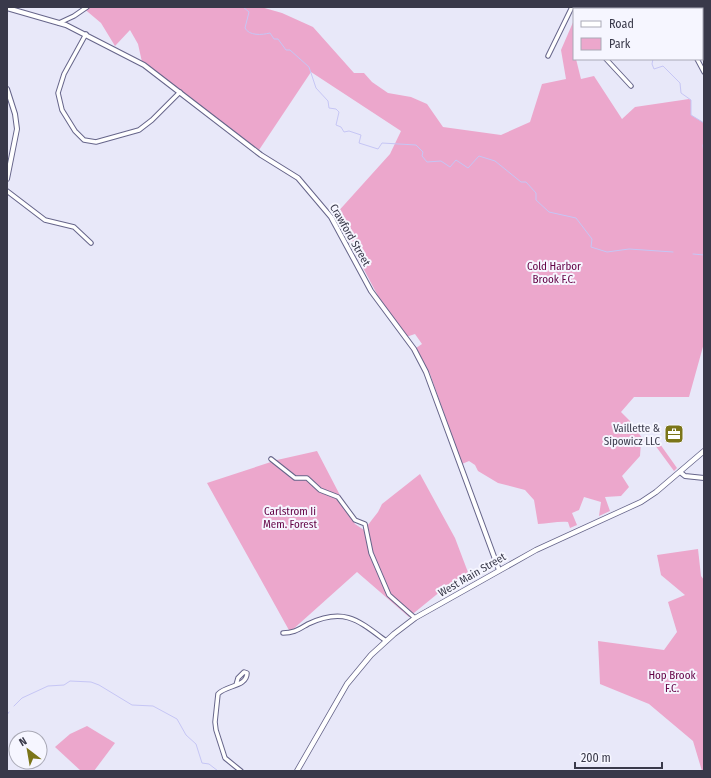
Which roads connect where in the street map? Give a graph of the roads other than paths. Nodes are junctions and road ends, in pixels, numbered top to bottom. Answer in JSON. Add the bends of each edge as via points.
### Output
{"nodes":[{"id":1,"x":87,"y":7,"type":"edge"},
{"id":2,"x":7,"y":8,"type":"edge"},
{"id":3,"x":573,"y":10,"type":"edge"},
{"id":4,"x":59,"y":23,"type":"junction"},
{"id":5,"x":86,"y":34,"type":"junction"},
{"id":6,"x":548,"y":56,"type":"dead end"},
{"id":7,"x":607,"y":60,"type":"edge"},
{"id":8,"x":698,"y":60,"type":"edge"},
{"id":9,"x":704,"y":72,"type":"edge"},
{"id":10,"x":631,"y":86,"type":"dead end"},
{"id":11,"x":7,"y":89,"type":"edge"},
{"id":12,"x":180,"y":92,"type":"junction"},
{"id":13,"x":7,"y":179,"type":"edge"},
{"id":14,"x":7,"y":191,"type":"edge"},
{"id":15,"x":91,"y":243,"type":"dead end"},
{"id":16,"x":704,"y":451,"type":"edge"},
{"id":17,"x":271,"y":459,"type":"dead end"},
{"id":18,"x":680,"y":472,"type":"junction"},
{"id":19,"x":704,"y":478,"type":"edge"},
{"id":20,"x":499,"y":570,"type":"junction"},
{"id":21,"x":415,"y":618,"type":"junction"},
{"id":22,"x":283,"y":633,"type":"dead end"},
{"id":23,"x":386,"y":641,"type":"junction"},
{"id":24,"x":236,"y":685,"type":"dead end"},
{"id":25,"x":297,"y":770,"type":"edge"},
{"id":26,"x":240,"y":771,"type":"edge"}],
"edges":[{"from":1,"to":4,"type":"street"},
{"from":2,"to":4,"type":"street","name":"Crawford Street"},
{"from":3,"to":6,"type":"street"},
{"from":4,"to":5,"type":"street","name":"Crawford Street"},
{"from":5,"to":12,"type":"street","name":"Crawford Street","via":[[148,68]]},
{"from":5,"to":12,"type":"street","via":[[64,74],[58,93],[62,110],[84,140],[96,142],[139,130]]},
{"from":7,"to":10,"type":"street"},
{"from":8,"to":9,"type":"street"},
{"from":11,"to":13,"type":"street","via":[[17,129]]},
{"from":12,"to":20,"type":"street","name":"Crawford Street","via":[[261,155],[298,178],[331,217],[377,300],[412,346],[426,372]]},
{"from":14,"to":15,"type":"street","via":[[45,220],[74,227]]},
{"from":16,"to":18,"type":"main road","name":"West Main Street"},
{"from":17,"to":21,"type":"street","via":[[295,478],[307,478],[320,490],[338,496],[355,520],[365,524],[371,553],[389,595]]},
{"from":18,"to":19,"type":"street","via":[[685,476]]},
{"from":18,"to":20,"type":"main road","name":"West Main Street","via":[[641,502],[556,539]]},
{"from":20,"to":21,"type":"main road","name":"West Main Street"},
{"from":21,"to":23,"type":"main road","name":"West Main Street"},
{"from":22,"to":23,"type":"street","via":[[293,633],[308,624],[345,616],[359,622]]},
{"from":23,"to":25,"type":"main road","name":"West Main Street","via":[[348,684]]},
{"from":24,"to":26,"type":"street","via":[[225,688],[218,694],[215,722],[225,758]]}]}
